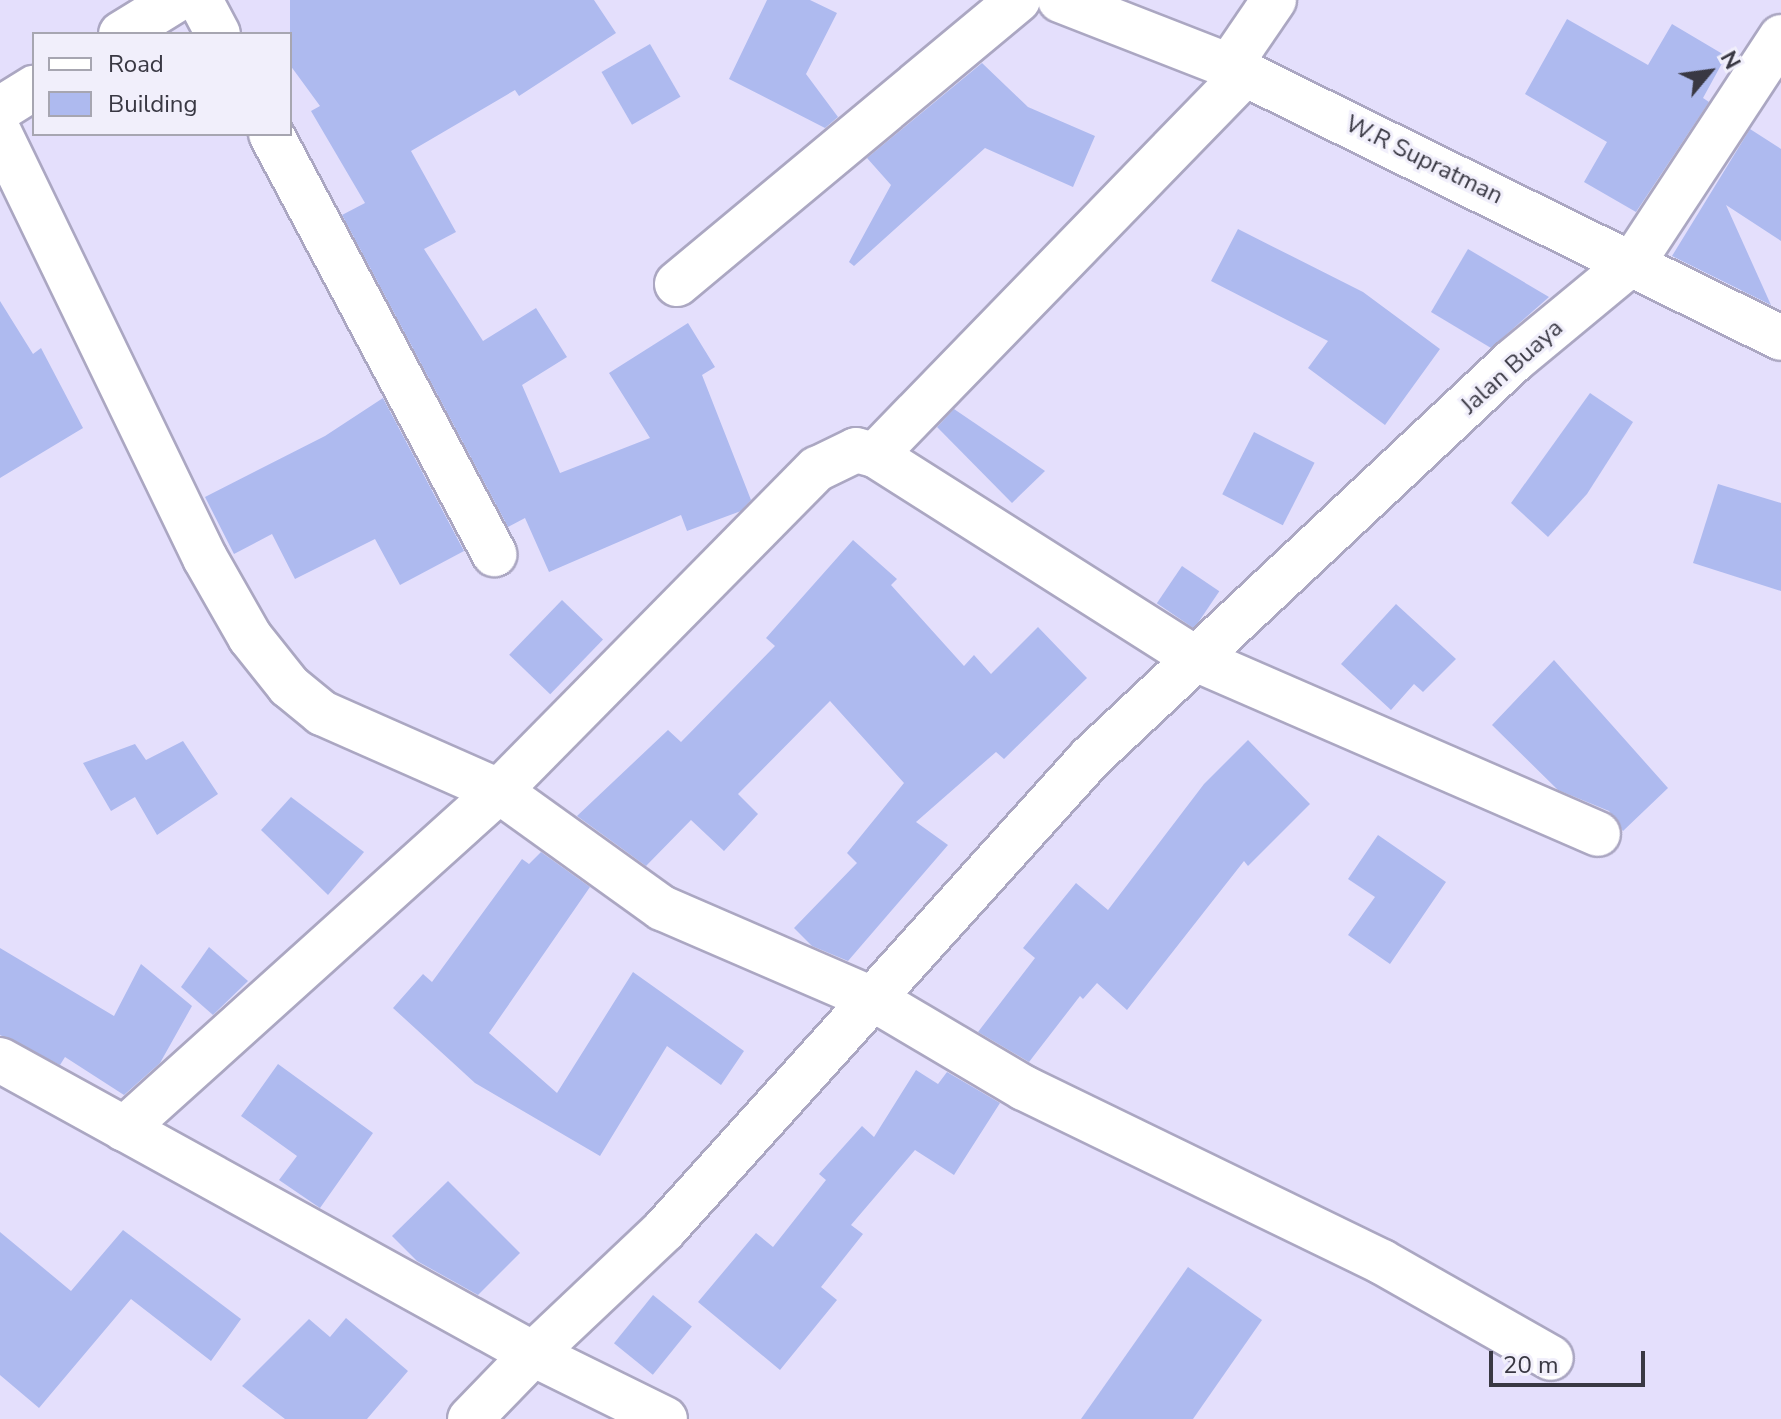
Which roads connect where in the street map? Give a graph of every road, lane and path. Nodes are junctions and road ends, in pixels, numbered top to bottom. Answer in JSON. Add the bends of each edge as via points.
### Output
{"nodes":[{"id":1,"x":176,"y":0,"type":"edge"},
{"id":2,"x":200,"y":0,"type":"edge"},
{"id":3,"x":1018,"y":0,"type":"edge"},
{"id":4,"x":1060,"y":0,"type":"edge"},
{"id":5,"x":1274,"y":0,"type":"edge"},
{"id":6,"x":124,"y":32,"type":"edge"},
{"id":7,"x":217,"y":32,"type":"edge"},
{"id":8,"x":1781,"y":37,"type":"edge"},
{"id":9,"x":1237,"y":70,"type":"junction"},
{"id":10,"x":32,"y":89,"type":"edge"},
{"id":11,"x":0,"y":109,"type":"edge"},
{"id":12,"x":0,"y":134,"type":"edge"},
{"id":13,"x":272,"y":136,"type":"edge"},
{"id":14,"x":1634,"y":261,"type":"junction"},
{"id":15,"x":677,"y":284,"type":"dead end"},
{"id":16,"x":1781,"y":338,"type":"edge"},
{"id":17,"x":875,"y":455,"type":"junction"},
{"id":18,"x":494,"y":554,"type":"dead end"},
{"id":19,"x":1198,"y":660,"type":"junction"},
{"id":20,"x":499,"y":791,"type":"junction"},
{"id":21,"x":1598,"y":834,"type":"dead end"},
{"id":22,"x":875,"y":1000,"type":"junction"},
{"id":23,"x":0,"y":1060,"type":"edge"},
{"id":24,"x":124,"y":1129,"type":"junction"},
{"id":25,"x":533,"y":1354,"type":"junction"},
{"id":26,"x":1551,"y":1358,"type":"dead end"},
{"id":27,"x":470,"y":1419,"type":"edge"},
{"id":28,"x":665,"y":1419,"type":"edge"}],
"edges":[{"from":1,"to":6,"type":"street"},
{"from":2,"to":7,"type":"street"},
{"from":3,"to":15,"type":"street"},
{"from":4,"to":9,"type":"street","name":"W.R Supratman"},
{"from":5,"to":9,"type":"street"},
{"from":8,"to":14,"type":"street","name":"Jalan Buaya"},
{"from":9,"to":14,"type":"street","name":"W.R Supratman"},
{"from":9,"to":17,"type":"street"},
{"from":10,"to":11,"type":"street"},
{"from":12,"to":20,"type":"street","via":[[205,558],[250,637],[289,686],[322,713]]},
{"from":13,"to":18,"type":"street"},
{"from":14,"to":16,"type":"street","name":"W.R Supratman"},
{"from":14,"to":19,"type":"street","name":"Jalan Buaya","via":[[1513,361]]},
{"from":17,"to":19,"type":"street"},
{"from":17,"to":20,"type":"street","via":[[856,450],[817,469]]},
{"from":19,"to":21,"type":"street"},
{"from":19,"to":22,"type":"street","name":"Jalan Buaya","via":[[1090,758]]},
{"from":20,"to":22,"type":"street","via":[[662,908]]},
{"from":20,"to":24,"type":"street"},
{"from":22,"to":25,"type":"street","name":"Jalan Buaya","via":[[664,1230]]},
{"from":22,"to":26,"type":"street","via":[[1024,1088],[1382,1262]]},
{"from":23,"to":24,"type":"street"},
{"from":24,"to":25,"type":"street"},
{"from":25,"to":27,"type":"street","name":"Jalan Buaya"},
{"from":25,"to":28,"type":"street"}]}
